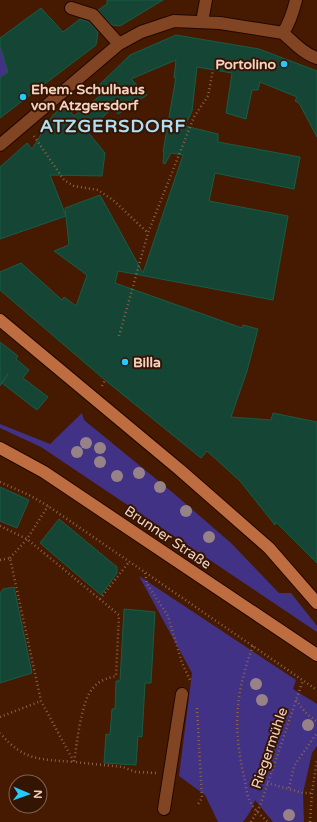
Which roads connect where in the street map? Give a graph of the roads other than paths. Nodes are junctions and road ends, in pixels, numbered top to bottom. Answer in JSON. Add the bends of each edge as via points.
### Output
{"nodes":[{"id":1,"x":206,"y":0,"type":"edge"},
{"id":2,"x":296,"y":0,"type":"edge"},
{"id":3,"x":71,"y":8,"type":"dead end"},
{"id":4,"x":202,"y":22,"type":"junction"},
{"id":5,"x":283,"y":33,"type":"junction"},
{"id":6,"x":119,"y":44,"type":"junction"},
{"id":7,"x":317,"y":58,"type":"edge"},
{"id":8,"x":0,"y":145,"type":"edge"},
{"id":9,"x":0,"y":320,"type":"edge"},
{"id":10,"x":0,"y":448,"type":"edge"},
{"id":11,"x":317,"y":603,"type":"edge"},
{"id":12,"x":317,"y":655,"type":"edge"},
{"id":13,"x":182,"y":694,"type":"dead end"},
{"id":14,"x":164,"y":809,"type":"dead end"}],
"edges":[{"from":1,"to":4,"type":"street"},
{"from":2,"to":5,"type":"street"},
{"from":3,"to":6,"type":"street","via":[[93,15]]},
{"from":4,"to":5,"type":"street"},
{"from":4,"to":6,"type":"street","via":[[174,21],[141,32]]},
{"from":5,"to":7,"type":"street"},
{"from":6,"to":8,"type":"street"},
{"from":9,"to":11,"type":"main road","via":[[269,548]]},
{"from":10,"to":12,"type":"main road","name":"Brunner Straße","via":[[44,472]]},
{"from":13,"to":14,"type":"street"}]}
